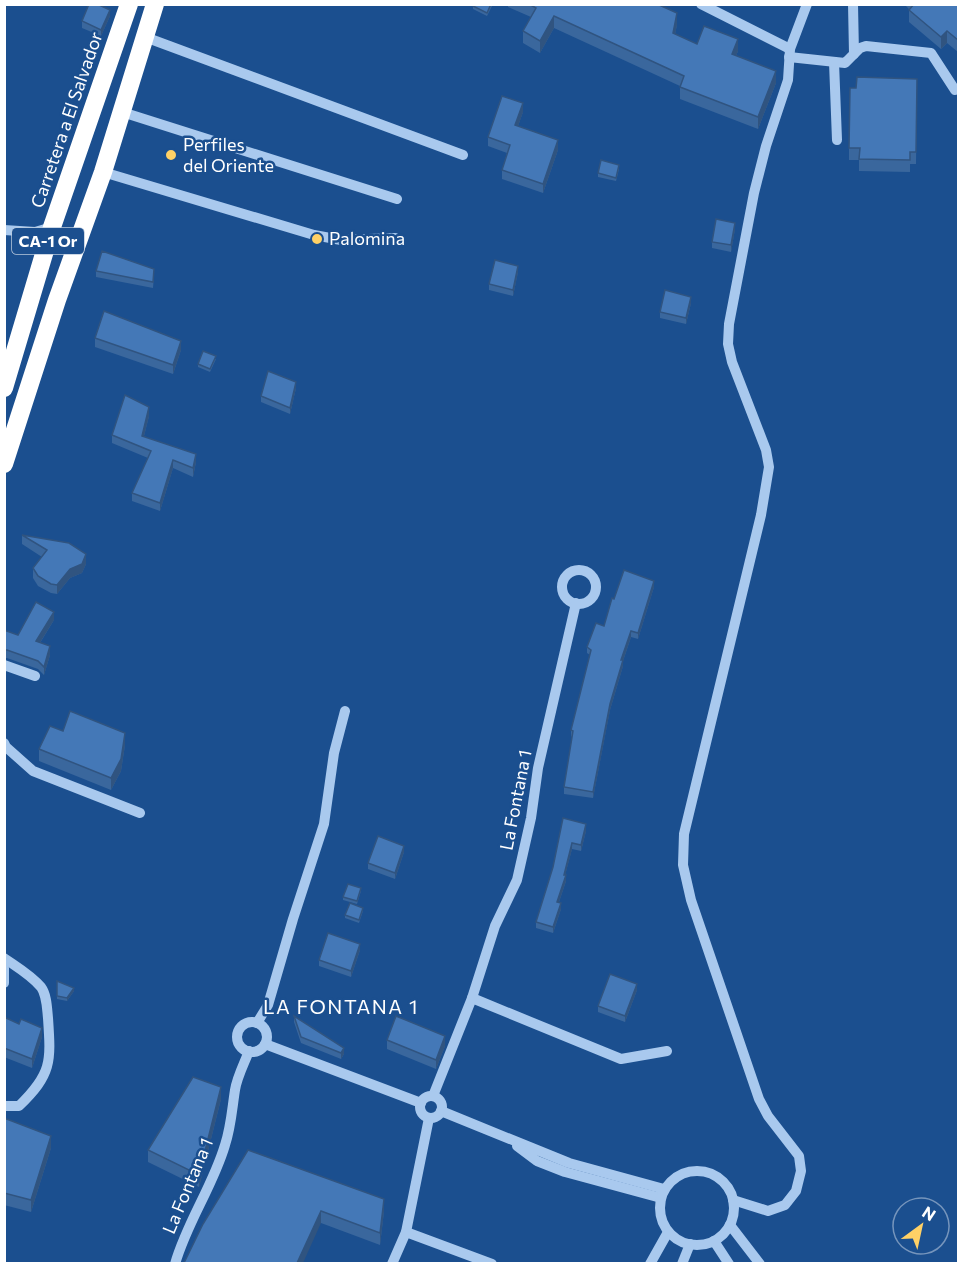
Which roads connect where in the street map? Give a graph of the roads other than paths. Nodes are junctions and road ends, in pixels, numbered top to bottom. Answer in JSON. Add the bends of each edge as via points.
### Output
{"nodes":[{"id":1,"x":129,"y":4,"type":"edge"},
{"id":2,"x":155,"y":4,"type":"edge"},
{"id":3,"x":701,"y":4,"type":"edge"},
{"id":4,"x":807,"y":4,"type":"edge"},
{"id":5,"x":854,"y":4,"type":"edge"},
{"id":6,"x":145,"y":37,"type":"junction"},
{"id":7,"x":789,"y":53,"type":"junction"},
{"id":8,"x":854,"y":54,"type":"junction"},
{"id":9,"x":834,"y":62,"type":"junction"},
{"id":10,"x":955,"y":90,"type":"dead end"},
{"id":11,"x":97,"y":96,"type":"junction"},
{"id":12,"x":122,"y":112,"type":"junction"},
{"id":13,"x":837,"y":140,"type":"dead end"},
{"id":14,"x":463,"y":155,"type":"dead end"},
{"id":15,"x":103,"y":172,"type":"junction"},
{"id":16,"x":397,"y":200,"type":"dead end"},
{"id":17,"x":89,"y":212,"type":"junction"},
{"id":18,"x":52,"y":227,"type":"junction"},
{"id":19,"x":4,"y":230,"type":"edge"},
{"id":20,"x":395,"y":238,"type":"dead end"},
{"id":21,"x":4,"y":388,"type":"edge"},
{"id":22,"x":4,"y":464,"type":"edge"},
{"id":23,"x":576,"y":603,"type":"dead end"},
{"id":24,"x":4,"y":665,"type":"edge"},
{"id":25,"x":35,"y":676,"type":"dead end"},
{"id":26,"x":345,"y":711,"type":"dead end"},
{"id":27,"x":4,"y":743,"type":"edge"},
{"id":28,"x":140,"y":813,"type":"dead end"},
{"id":29,"x":4,"y":958,"type":"edge"},
{"id":30,"x":4,"y":968,"type":"edge"},
{"id":31,"x":4,"y":983,"type":"edge"},
{"id":32,"x":472,"y":998,"type":"junction"},
{"id":33,"x":257,"y":1023,"type":"junction"},
{"id":34,"x":265,"y":1044,"type":"junction"},
{"id":35,"x":249,"y":1051,"type":"junction"},
{"id":36,"x":667,"y":1051,"type":"dead end"},
{"id":37,"x":433,"y":1096,"type":"junction"},
{"id":38,"x":421,"y":1103,"type":"junction"},
{"id":39,"x":4,"y":1106,"type":"edge"},
{"id":40,"x":441,"y":1111,"type":"junction"},
{"id":41,"x":429,"y":1118,"type":"junction"},
{"id":42,"x":662,"y":1193,"type":"junction"},
{"id":43,"x":733,"y":1200,"type":"junction"},
{"id":44,"x":730,"y":1225,"type":"junction"},
{"id":45,"x":406,"y":1232,"type":"junction"},
{"id":46,"x":668,"y":1232,"type":"junction"},
{"id":47,"x":714,"y":1241,"type":"junction"},
{"id":48,"x":690,"y":1244,"type":"junction"},
{"id":49,"x":175,"y":1263,"type":"edge"},
{"id":50,"x":392,"y":1263,"type":"edge"},
{"id":51,"x":492,"y":1263,"type":"edge"},
{"id":52,"x":650,"y":1263,"type":"edge"},
{"id":53,"x":682,"y":1263,"type":"edge"},
{"id":54,"x":729,"y":1263,"type":"edge"},
{"id":55,"x":760,"y":1263,"type":"edge"}],
"edges":[{"from":1,"to":11,"type":"highway","name":"Carretera a El Salvador","number":"CA-1 Or"},
{"from":2,"to":6,"type":"highway","number":"CA-1 Or"},
{"from":3,"to":7,"type":"street"},
{"from":4,"to":7,"type":"street"},
{"from":5,"to":8,"type":"street"},
{"from":6,"to":12,"type":"highway","number":"CA-1 Or"},
{"from":6,"to":14,"type":"street"},
{"from":7,"to":9,"type":"street"},
{"from":7,"to":43,"type":"street","via":[[788,80],[766,146],[747,227],[728,344],[769,467],[761,515],[684,834],[683,865],[691,900],[756,1088],[768,1116],[799,1156],[801,1171],[796,1191],[785,1204],[768,1211]]},
{"from":8,"to":9,"type":"street","via":[[845,63]]},
{"from":8,"to":10,"type":"street","via":[[866,46],[931,53]]},
{"from":9,"to":13,"type":"street"},
{"from":11,"to":17,"type":"highway","via":[[95,124],[72,204],[74,209]]},
{"from":11,"to":18,"type":"highway","name":"Carretera a El Salvador","number":"CA-1 Or"},
{"from":12,"to":15,"type":"highway","number":"CA-1 Or"},
{"from":12,"to":16,"type":"street"},
{"from":15,"to":17,"type":"highway","number":"CA-1 Or"},
{"from":15,"to":20,"type":"street","via":[[314,235],[341,240]]},
{"from":17,"to":22,"type":"highway","number":"CA-1 Or"},
{"from":18,"to":19,"type":"street","via":[[35,232]]},
{"from":18,"to":21,"type":"highway","name":"Carretera a El Salvador","number":"CA-1 Or"},
{"from":23,"to":32,"type":"street","name":"La Fontana 1","via":[[538,768],[525,850]]},
{"from":24,"to":25,"type":"street"},
{"from":26,"to":33,"type":"street","via":[[334,753],[324,824],[268,1005]]},
{"from":27,"to":28,"type":"street","via":[[33,771]]},
{"from":29,"to":39,"type":"street","via":[[43,989],[50,1055],[34,1091],[19,1106]]},
{"from":30,"to":31,"type":"street"},
{"from":32,"to":36,"type":"street","via":[[621,1059]]},
{"from":32,"to":37,"type":"street","name":"La Fontana 1"},
{"from":33,"to":34,"type":"street","via":[[265,1029]]},
{"from":33,"to":35,"type":"street","via":[[247,1022],[237,1033],[240,1047]]},
{"from":34,"to":35,"type":"street"},
{"from":34,"to":38,"type":"street"},
{"from":35,"to":49,"type":"street","name":"La Fontana 1","via":[[235,1089],[225,1145]]},
{"from":37,"to":38,"type":"street"},
{"from":37,"to":40,"type":"street","via":[[441,1102]]},
{"from":38,"to":41,"type":"street","via":[[421,1112]]},
{"from":40,"to":41,"type":"street","via":[[435,1118]]},
{"from":40,"to":42,"type":"street","via":[[569,1163]]},
{"from":41,"to":45,"type":"street"},
{"from":42,"to":43,"type":"street","via":[[681,1174],[702,1171],[723,1180]]},
{"from":42,"to":46,"type":"street","via":[[660,1212]]},
{"from":43,"to":44,"type":"street"},
{"from":44,"to":47,"type":"street"},
{"from":44,"to":55,"type":"street"},
{"from":45,"to":50,"type":"street"},
{"from":45,"to":51,"type":"street"},
{"from":46,"to":48,"type":"street"},
{"from":46,"to":52,"type":"street"},
{"from":47,"to":48,"type":"street"},
{"from":47,"to":54,"type":"street"},
{"from":48,"to":53,"type":"street"}]}
